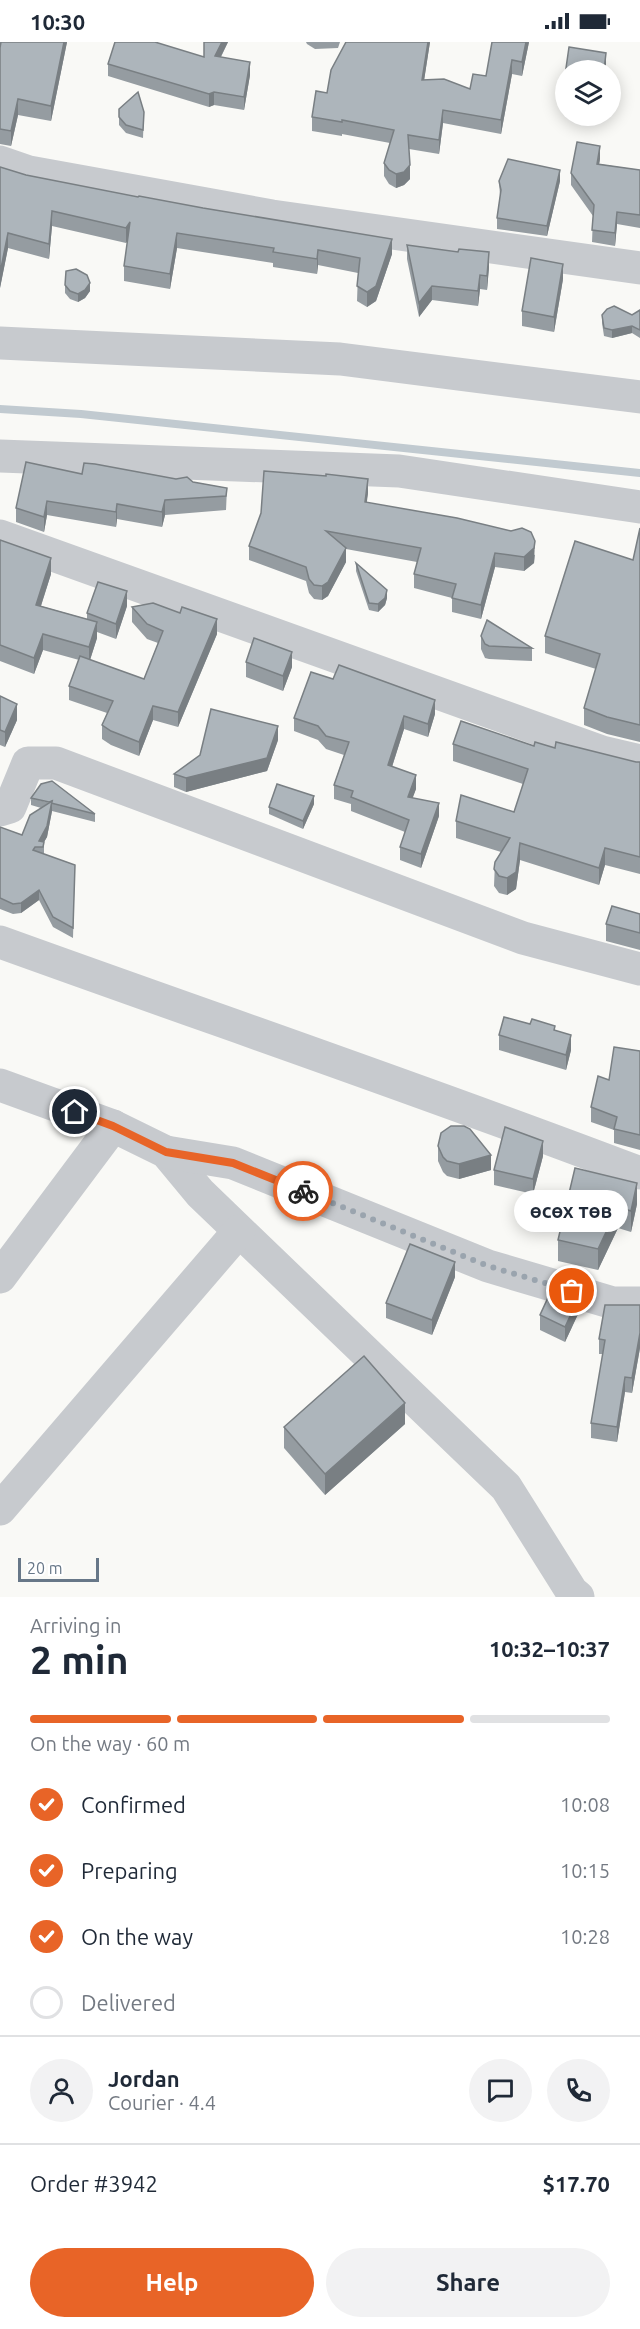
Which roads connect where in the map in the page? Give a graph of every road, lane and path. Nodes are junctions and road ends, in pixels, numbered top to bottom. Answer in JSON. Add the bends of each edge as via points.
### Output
{"nodes":[{"id":1,"x":0,"y":162,"type":"edge"},
{"id":2,"x":640,"y":268,"type":"edge"},
{"id":3,"x":0,"y":343,"type":"edge"},
{"id":4,"x":640,"y":397,"type":"edge"},
{"id":5,"x":0,"y":456,"type":"edge"},
{"id":6,"x":640,"y":507,"type":"edge"},
{"id":7,"x":0,"y":536,"type":"edge"},
{"id":8,"x":640,"y":761,"type":"edge"},
{"id":9,"x":0,"y":810,"type":"edge"},
{"id":10,"x":0,"y":942,"type":"edge"},
{"id":11,"x":640,"y":969,"type":"edge"},
{"id":12,"x":0,"y":1085,"type":"edge"},
{"id":13,"x":113,"y":1126,"type":"junction"},
{"id":14,"x":166,"y":1152,"type":"junction"},
{"id":15,"x":640,"y":1173,"type":"edge"},
{"id":16,"x":239,"y":1231,"type":"junction"},
{"id":17,"x":0,"y":1277,"type":"edge"},
{"id":18,"x":640,"y":1303,"type":"edge"},
{"id":19,"x":0,"y":1509,"type":"edge"},
{"id":20,"x":572,"y":1595,"type":"edge"}],
"edges":[{"from":1,"to":2,"type":"street","via":[[29,172],[272,216]]},
{"from":3,"to":4,"type":"street","via":[[340,359]]},
{"from":5,"to":6,"type":"street","via":[[399,471]]},
{"from":7,"to":8,"type":"street","via":[[602,752]]},
{"from":9,"to":11,"type":"street","via":[[10,807],[28,763],[56,763],[523,938]]},
{"from":10,"to":15,"type":"street"},
{"from":12,"to":13,"type":"street"},
{"from":13,"to":14,"type":"street"},
{"from":13,"to":17,"type":"street"},
{"from":14,"to":16,"type":"street","via":[[200,1194]]},
{"from":14,"to":18,"type":"street","via":[[233,1163],[488,1266],[613,1303]]},
{"from":16,"to":19,"type":"street"},
{"from":16,"to":20,"type":"street","via":[[507,1487]]}]}
